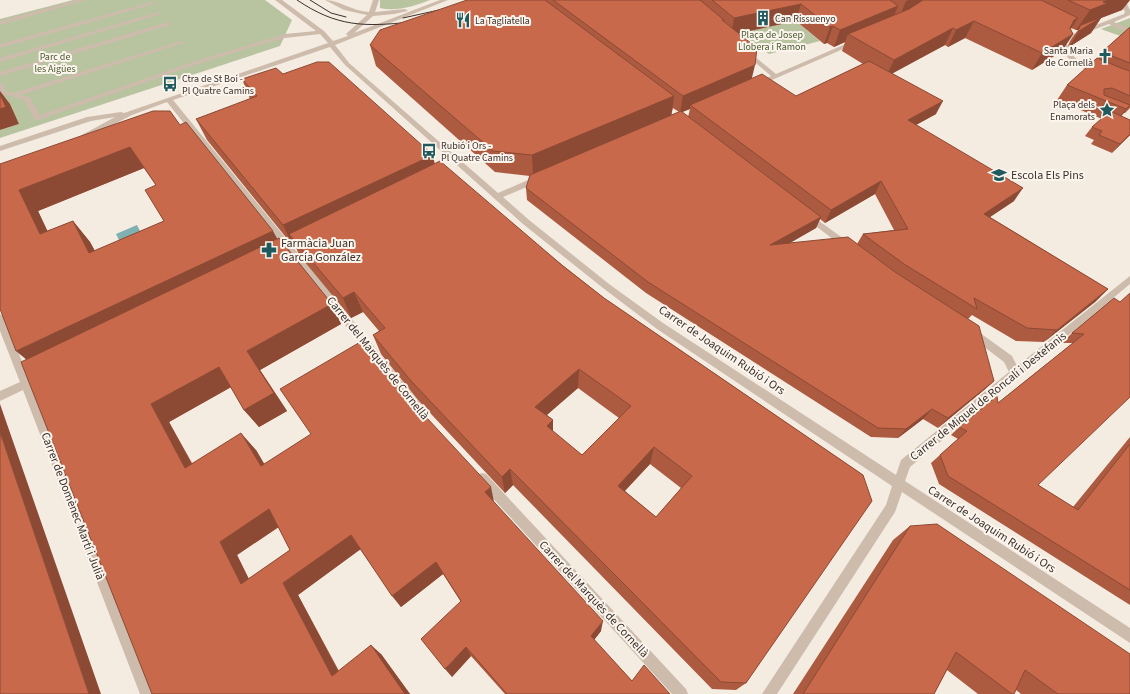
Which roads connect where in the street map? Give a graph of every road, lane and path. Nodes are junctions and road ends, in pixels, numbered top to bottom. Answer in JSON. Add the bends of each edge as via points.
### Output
{"nodes":[{"id":1,"x":84,"y":0,"type":"edge"},
{"id":2,"x":278,"y":0,"type":"edge"},
{"id":3,"x":328,"y":0,"type":"edge"},
{"id":4,"x":376,"y":0,"type":"edge"},
{"id":5,"x":445,"y":0,"type":"edge"},
{"id":6,"x":1122,"y":0,"type":"edge"},
{"id":7,"x":154,"y":3,"type":"dead end"},
{"id":8,"x":429,"y":5,"type":"junction"},
{"id":9,"x":161,"y":13,"type":"dead end"},
{"id":10,"x":370,"y":14,"type":"junction"},
{"id":11,"x":1109,"y":22,"type":"junction"},
{"id":12,"x":0,"y":23,"type":"edge"},
{"id":13,"x":168,"y":24,"type":"dead end"},
{"id":14,"x":1069,"y":31,"type":"edge"},
{"id":15,"x":1130,"y":31,"type":"edge"},
{"id":16,"x":322,"y":32,"type":"junction"},
{"id":17,"x":380,"y":33,"type":"edge"},
{"id":18,"x":1076,"y":35,"type":"junction"},
{"id":19,"x":863,"y":38,"type":"edge"},
{"id":20,"x":183,"y":42,"type":"dead end"},
{"id":21,"x":332,"y":44,"type":"junction"},
{"id":22,"x":0,"y":46,"type":"edge"},
{"id":23,"x":743,"y":50,"type":"edge"},
{"id":24,"x":0,"y":60,"type":"edge"},
{"id":25,"x":0,"y":74,"type":"edge"},
{"id":26,"x":775,"y":76,"type":"junction"},
{"id":27,"x":1110,"y":76,"type":"edge"},
{"id":28,"x":0,"y":84,"type":"edge"},
{"id":29,"x":747,"y":89,"type":"edge"},
{"id":30,"x":13,"y":95,"type":"junction"},
{"id":31,"x":168,"y":99,"type":"junction"},
{"id":32,"x":129,"y":113,"type":"junction"},
{"id":33,"x":80,"y":136,"type":"edge"},
{"id":34,"x":0,"y":149,"type":"edge"},
{"id":35,"x":464,"y":168,"type":"junction"},
{"id":36,"x":453,"y":173,"type":"edge"},
{"id":37,"x":548,"y":175,"type":"edge"},
{"id":38,"x":497,"y":197,"type":"junction"},
{"id":39,"x":799,"y":209,"type":"edge"},
{"id":40,"x":855,"y":252,"type":"edge"},
{"id":41,"x":1130,"y":279,"type":"edge"},
{"id":42,"x":0,"y":318,"type":"edge"},
{"id":43,"x":968,"y":329,"type":"edge"},
{"id":44,"x":46,"y":373,"type":"edge"},
{"id":45,"x":1015,"y":374,"type":"junction"},
{"id":46,"x":26,"y":384,"type":"junction"},
{"id":47,"x":0,"y":396,"type":"edge"},
{"id":48,"x":429,"y":421,"type":"edge"},
{"id":49,"x":472,"y":468,"type":"edge"},
{"id":50,"x":899,"y":484,"type":"junction"},
{"id":51,"x":1130,"y":636,"type":"edge"},
{"id":52,"x":147,"y":694,"type":"edge"},
{"id":53,"x":681,"y":694,"type":"edge"},
{"id":54,"x":769,"y":694,"type":"edge"}],
"edges":[{"from":1,"to":12,"type":"street"},
{"from":2,"to":16,"type":"street","name":"Carrer de Joaquim Rubió i Ors"},
{"from":3,"to":10,"type":"street","via":[[345,10]]},
{"from":4,"to":10,"type":"street"},
{"from":5,"to":8,"type":"street"},
{"from":6,"to":11,"type":"street","via":[[1127,15]]},
{"from":7,"to":22,"type":"street"},
{"from":8,"to":10,"type":"street","via":[[399,12]]},
{"from":8,"to":21,"type":"street"},
{"from":9,"to":24,"type":"street"},
{"from":10,"to":21,"type":"street","via":[[350,33]]},
{"from":11,"to":15,"type":"street"},
{"from":11,"to":18,"type":"street"},
{"from":13,"to":25,"type":"street"},
{"from":14,"to":18,"type":"street"},
{"from":16,"to":21,"type":"street","name":"Carrer de Joaquim Rubió i Ors"},
{"from":16,"to":30,"type":"street","via":[[285,36],[257,44],[38,118],[28,99]]},
{"from":17,"to":21,"type":"street"},
{"from":18,"to":27,"type":"street","via":[[1064,42],[1063,46],[1068,55],[1082,65]]},
{"from":19,"to":26,"type":"street"},
{"from":20,"to":30,"type":"street"},
{"from":21,"to":31,"type":"street"},
{"from":21,"to":35,"type":"street","name":"Carrer de Joaquim Rubió i Ors","via":[[347,64]]},
{"from":23,"to":26,"type":"street"},
{"from":26,"to":29,"type":"street"},
{"from":28,"to":30,"type":"street","via":[[3,92]]},
{"from":31,"to":32,"type":"street"},
{"from":31,"to":48,"type":"street","name":"Carrer del Marquès de Cornellà"},
{"from":32,"to":33,"type":"street"},
{"from":32,"to":34,"type":"street","via":[[90,119]]},
{"from":35,"to":36,"type":"street"},
{"from":35,"to":38,"type":"street","name":"Carrer de Joaquim Rubió i Ors"},
{"from":37,"to":38,"type":"street"},
{"from":38,"to":50,"type":"street","name":"Carrer de Joaquim Rubió i Ors","via":[[606,286],[660,326]]},
{"from":39,"to":40,"type":"street"},
{"from":41,"to":45,"type":"street","name":"Carrer de Miquel de Roncalí i Destefanis"},
{"from":42,"to":46,"type":"street","name":"Carrer de Domènec Martí i Julià"},
{"from":43,"to":45,"type":"street","via":[[1008,359]]},
{"from":44,"to":46,"type":"street"},
{"from":45,"to":50,"type":"street","name":"Carrer de Miquel de Roncalí i Destefanis","via":[[905,464]]},
{"from":46,"to":47,"type":"street"},
{"from":46,"to":52,"type":"street","name":"Carrer de Domènec Martí i Julià"},
{"from":49,"to":53,"type":"street","name":"Carrer del Marquès de Cornellà"},
{"from":50,"to":51,"type":"street","name":"Carrer de Joaquim Rubió i Ors"},
{"from":50,"to":54,"type":"street","name":"Carrer de Miquel de Roncalí i Destefanis","via":[[891,508]]}]}
